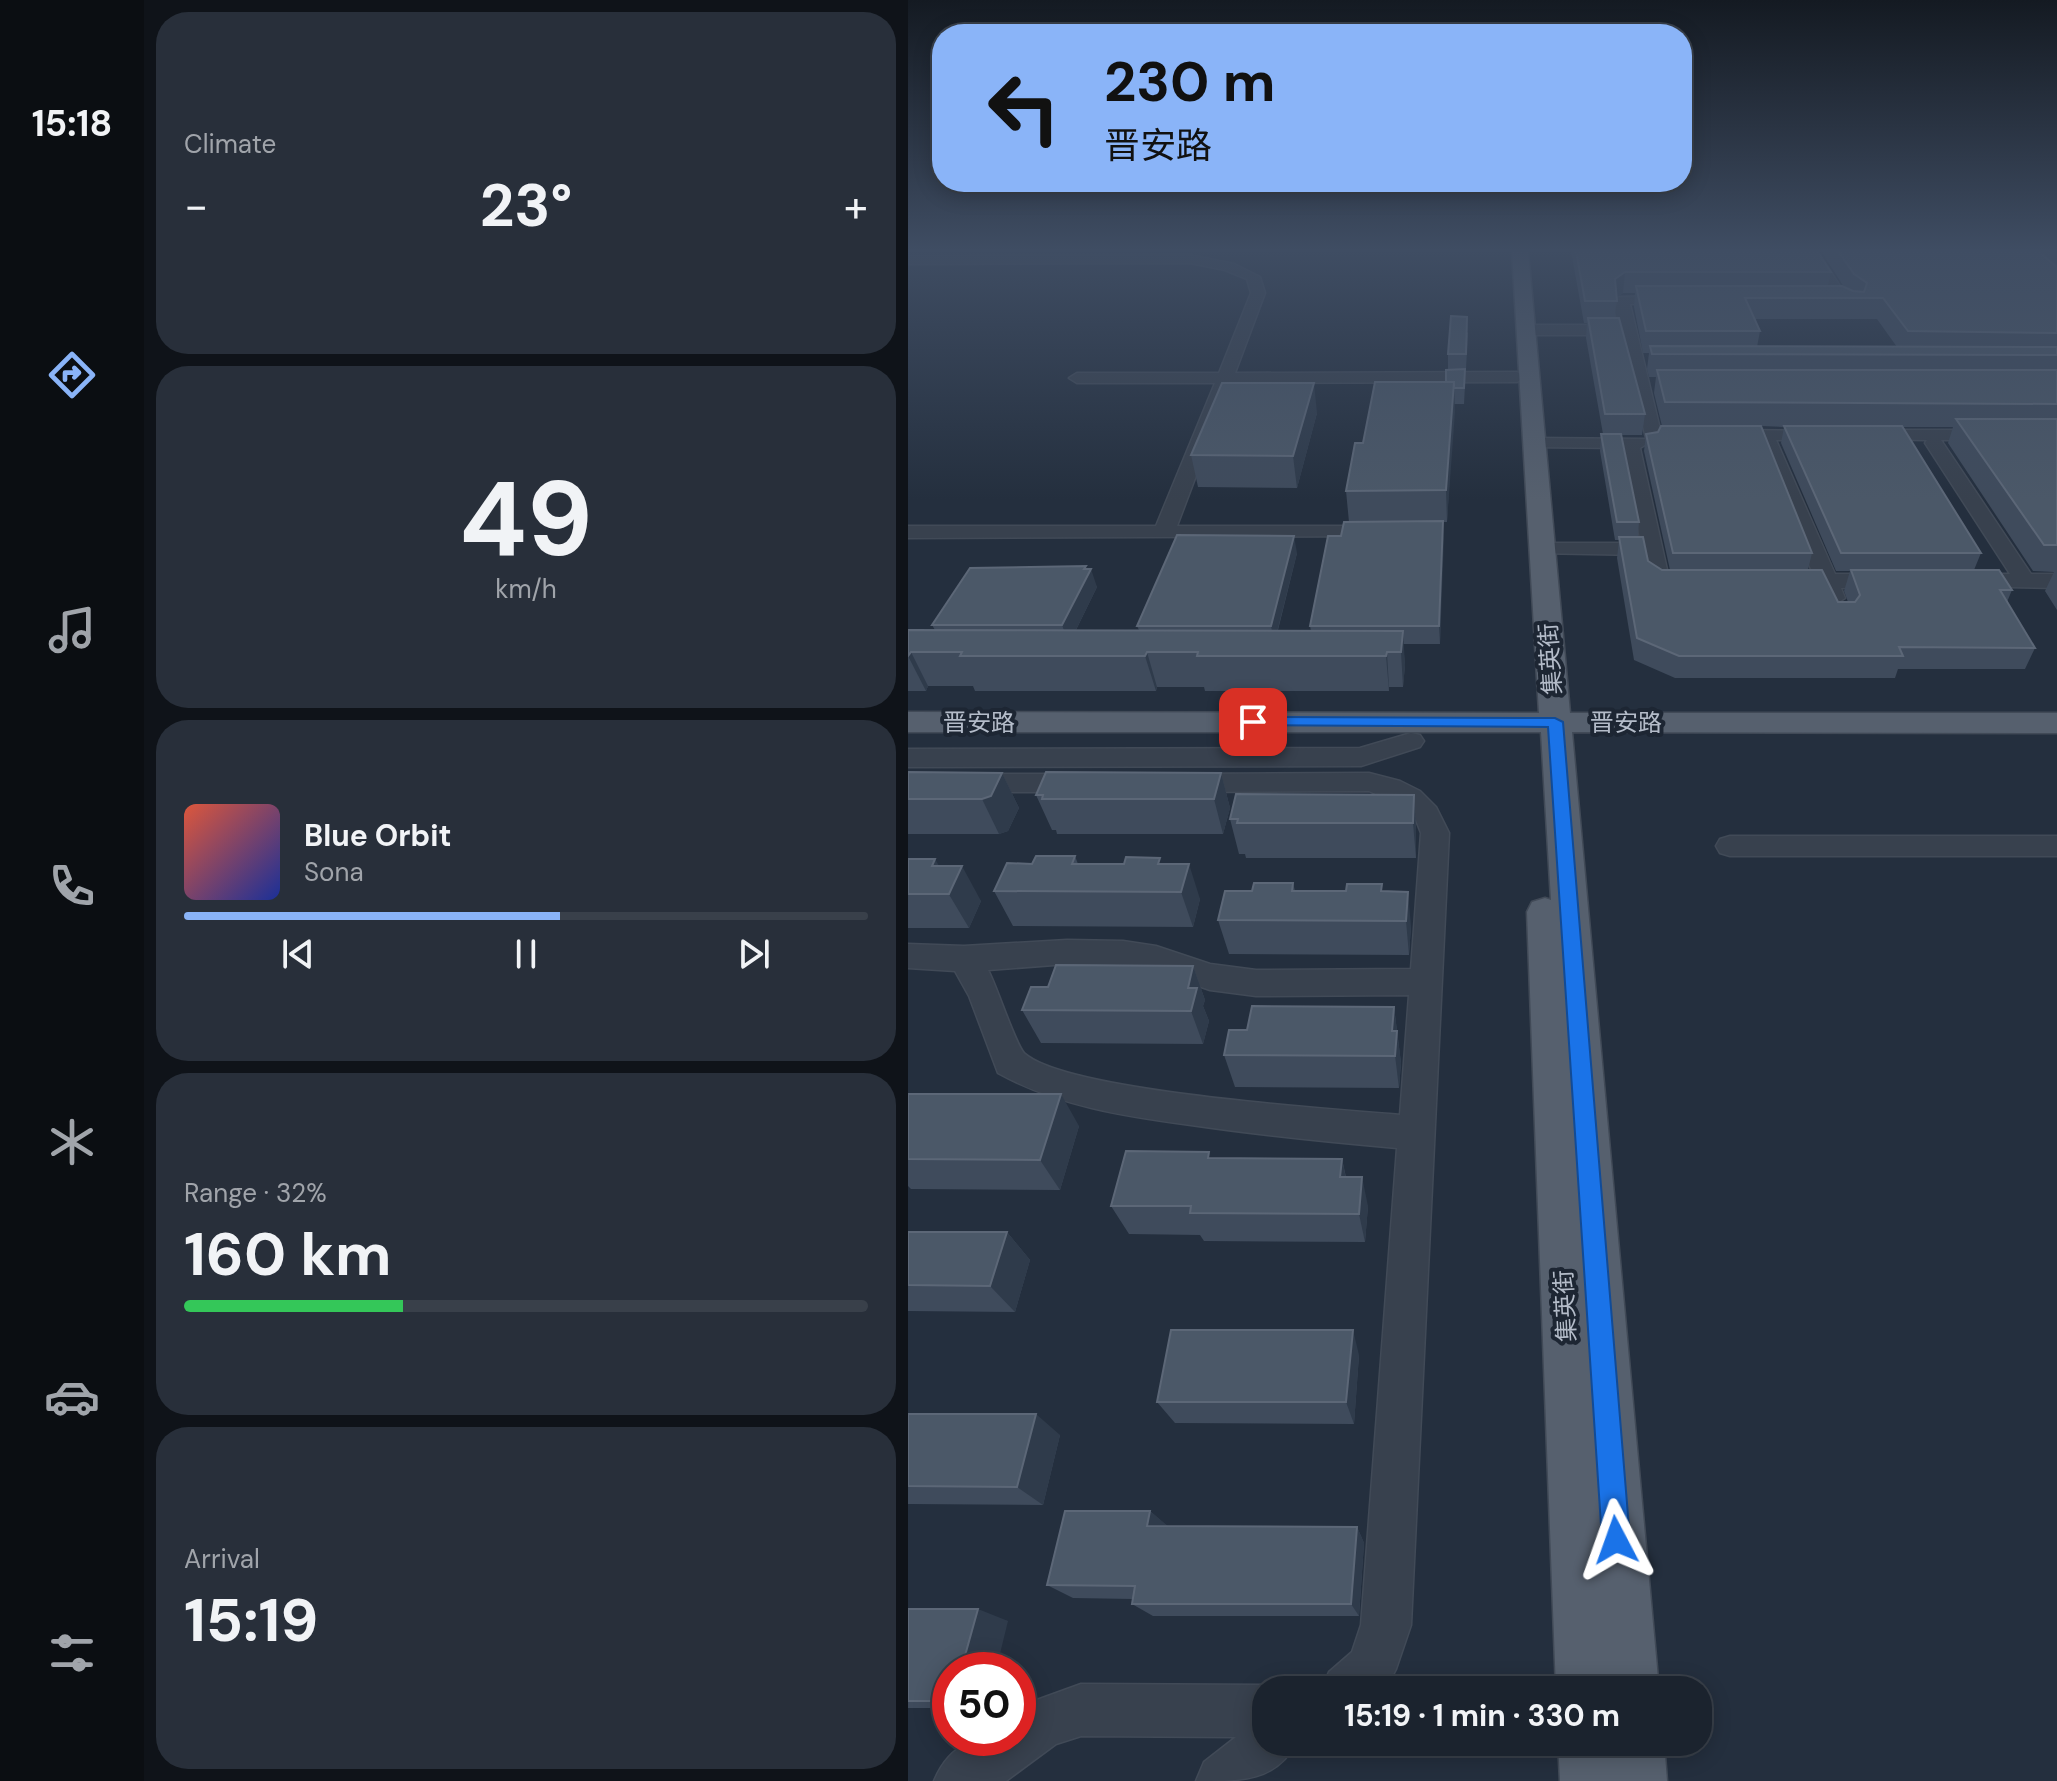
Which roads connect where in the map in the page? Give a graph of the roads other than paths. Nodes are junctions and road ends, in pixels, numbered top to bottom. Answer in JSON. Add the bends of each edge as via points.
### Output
{"nodes":[{"id":1,"x":1242,"y":334,"type":"edge"},
{"id":2,"x":1515,"y":334,"type":"edge"},
{"id":3,"x":1526,"y":334,"type":"edge"},
{"id":4,"x":1630,"y":334,"type":"edge"},
{"id":5,"x":1517,"y":377,"type":"junction"},
{"id":6,"x":1077,"y":378,"type":"dead end"},
{"id":7,"x":1225,"y":378,"type":"junction"},
{"id":8,"x":2057,"y":435,"type":"edge"},
{"id":9,"x":1535,"y":443,"type":"junction"},
{"id":10,"x":1630,"y":443,"type":"junction"},
{"id":11,"x":1769,"y":443,"type":"junction"},
{"id":12,"x":1934,"y":443,"type":"junction"},
{"id":13,"x":2057,"y":443,"type":"edge"},
{"id":14,"x":908,"y":532,"type":"edge"},
{"id":15,"x":1164,"y":532,"type":"junction"},
{"id":16,"x":1409,"y":532,"type":"edge"},
{"id":17,"x":1542,"y":549,"type":"junction"},
{"id":18,"x":1652,"y":549,"type":"junction"},
{"id":19,"x":1978,"y":556,"type":"edge"},
{"id":20,"x":1705,"y":581,"type":"edge"},
{"id":21,"x":1766,"y":581,"type":"edge"},
{"id":22,"x":1826,"y":581,"type":"junction"},
{"id":23,"x":1903,"y":581,"type":"edge"},
{"id":24,"x":1948,"y":581,"type":"edge"},
{"id":25,"x":1994,"y":581,"type":"junction"},
{"id":26,"x":2025,"y":581,"type":"junction"},
{"id":27,"x":2057,"y":581,"type":"edge"},
{"id":28,"x":1840,"y":615,"type":"edge"},
{"id":29,"x":908,"y":722,"type":"edge"},
{"id":30,"x":2057,"y":723,"type":"edge"},
{"id":31,"x":1546,"y":732,"type":"junction"},
{"id":32,"x":908,"y":741,"type":"edge"},
{"id":33,"x":1411,"y":741,"type":"junction"},
{"id":34,"x":2057,"y":742,"type":"edge"},
{"id":35,"x":908,"y":758,"type":"edge"},
{"id":36,"x":908,"y":783,"type":"edge"},
{"id":37,"x":1730,"y":846,"type":"dead end"},
{"id":38,"x":2057,"y":846,"type":"edge"},
{"id":39,"x":908,"y":956,"type":"edge"},
{"id":40,"x":964,"y":959,"type":"junction"},
{"id":41,"x":1428,"y":982,"type":"junction"},
{"id":42,"x":1418,"y":1133,"type":"junction"},
{"id":43,"x":1363,"y":1676,"type":"edge"},
{"id":44,"x":1586,"y":1676,"type":"edge"},
{"id":45,"x":1627,"y":1676,"type":"edge"},
{"id":46,"x":1252,"y":1711,"type":"edge"},
{"id":47,"x":1254,"y":1756,"type":"edge"},
{"id":48,"x":1591,"y":1756,"type":"edge"},
{"id":49,"x":1633,"y":1756,"type":"edge"},
{"id":50,"x":961,"y":1781,"type":"edge"},
{"id":51,"x":1223,"y":1781,"type":"edge"},
{"id":52,"x":1592,"y":1781,"type":"edge"},
{"id":53,"x":1635,"y":1781,"type":"edge"}],
"edges":[{"from":1,"to":7,"type":"street"},
{"from":2,"to":5,"type":"main road","name":"集英街"},
{"from":3,"to":9,"type":"main road","name":"集英街"},
{"from":4,"to":8,"type":"street","via":[[1643,361],[1652,434]]},
{"from":5,"to":7,"type":"street"},
{"from":5,"to":31,"type":"main road","name":"集英街"},
{"from":6,"to":7,"type":"street"},
{"from":7,"to":15,"type":"street"},
{"from":9,"to":10,"type":"street"},
{"from":9,"to":17,"type":"main road","name":"集英街"},
{"from":10,"to":11,"type":"street"},
{"from":10,"to":18,"type":"street"},
{"from":11,"to":12,"type":"street","via":[[1912,449]]},
{"from":11,"to":22,"type":"street"},
{"from":12,"to":13,"type":"street"},
{"from":12,"to":26,"type":"street"},
{"from":14,"to":15,"type":"street"},
{"from":15,"to":16,"type":"street"},
{"from":17,"to":18,"type":"street"},
{"from":17,"to":31,"type":"main road","name":"集英街"},
{"from":18,"to":20,"type":"street","via":[[1659,581]]},
{"from":19,"to":25,"type":"street"},
{"from":21,"to":22,"type":"street"},
{"from":22,"to":23,"type":"street"},
{"from":22,"to":28,"type":"street"},
{"from":24,"to":25,"type":"street"},
{"from":25,"to":26,"type":"street"},
{"from":26,"to":27,"type":"street"},
{"from":29,"to":31,"type":"main road","name":"晋安路"},
{"from":30,"to":31,"type":"main road","name":"晋安路"},
{"from":31,"to":33,"type":"main road","name":"晋安路"},
{"from":31,"to":34,"type":"main road","name":"晋安路"},
{"from":31,"to":44,"type":"main road","name":"集英街"},
{"from":31,"to":45,"type":"main road","name":"集英街"},
{"from":32,"to":33,"type":"main road","name":"晋安路"},
{"from":33,"to":35,"type":"street","via":[[1361,757]]},
{"from":36,"to":41,"type":"street","via":[[1389,785],[1427,812],[1435,833]]},
{"from":37,"to":38,"type":"street"},
{"from":39,"to":40,"type":"street"},
{"from":40,"to":41,"type":"street","via":[[1123,953],[1210,977],[1256,983]]},
{"from":40,"to":42,"type":"street","via":[[988,1001],[1010,1063],[1033,1077],[1174,1107]]},
{"from":41,"to":42,"type":"street"},
{"from":42,"to":43,"type":"street","via":[[1386,1625],[1371,1669]]},
{"from":46,"to":50,"type":"street","via":[[1081,1710],[1041,1723]]},
{"from":47,"to":51,"type":"street"},
{"from":48,"to":52,"type":"main road"},
{"from":49,"to":53,"type":"main road"}]}
